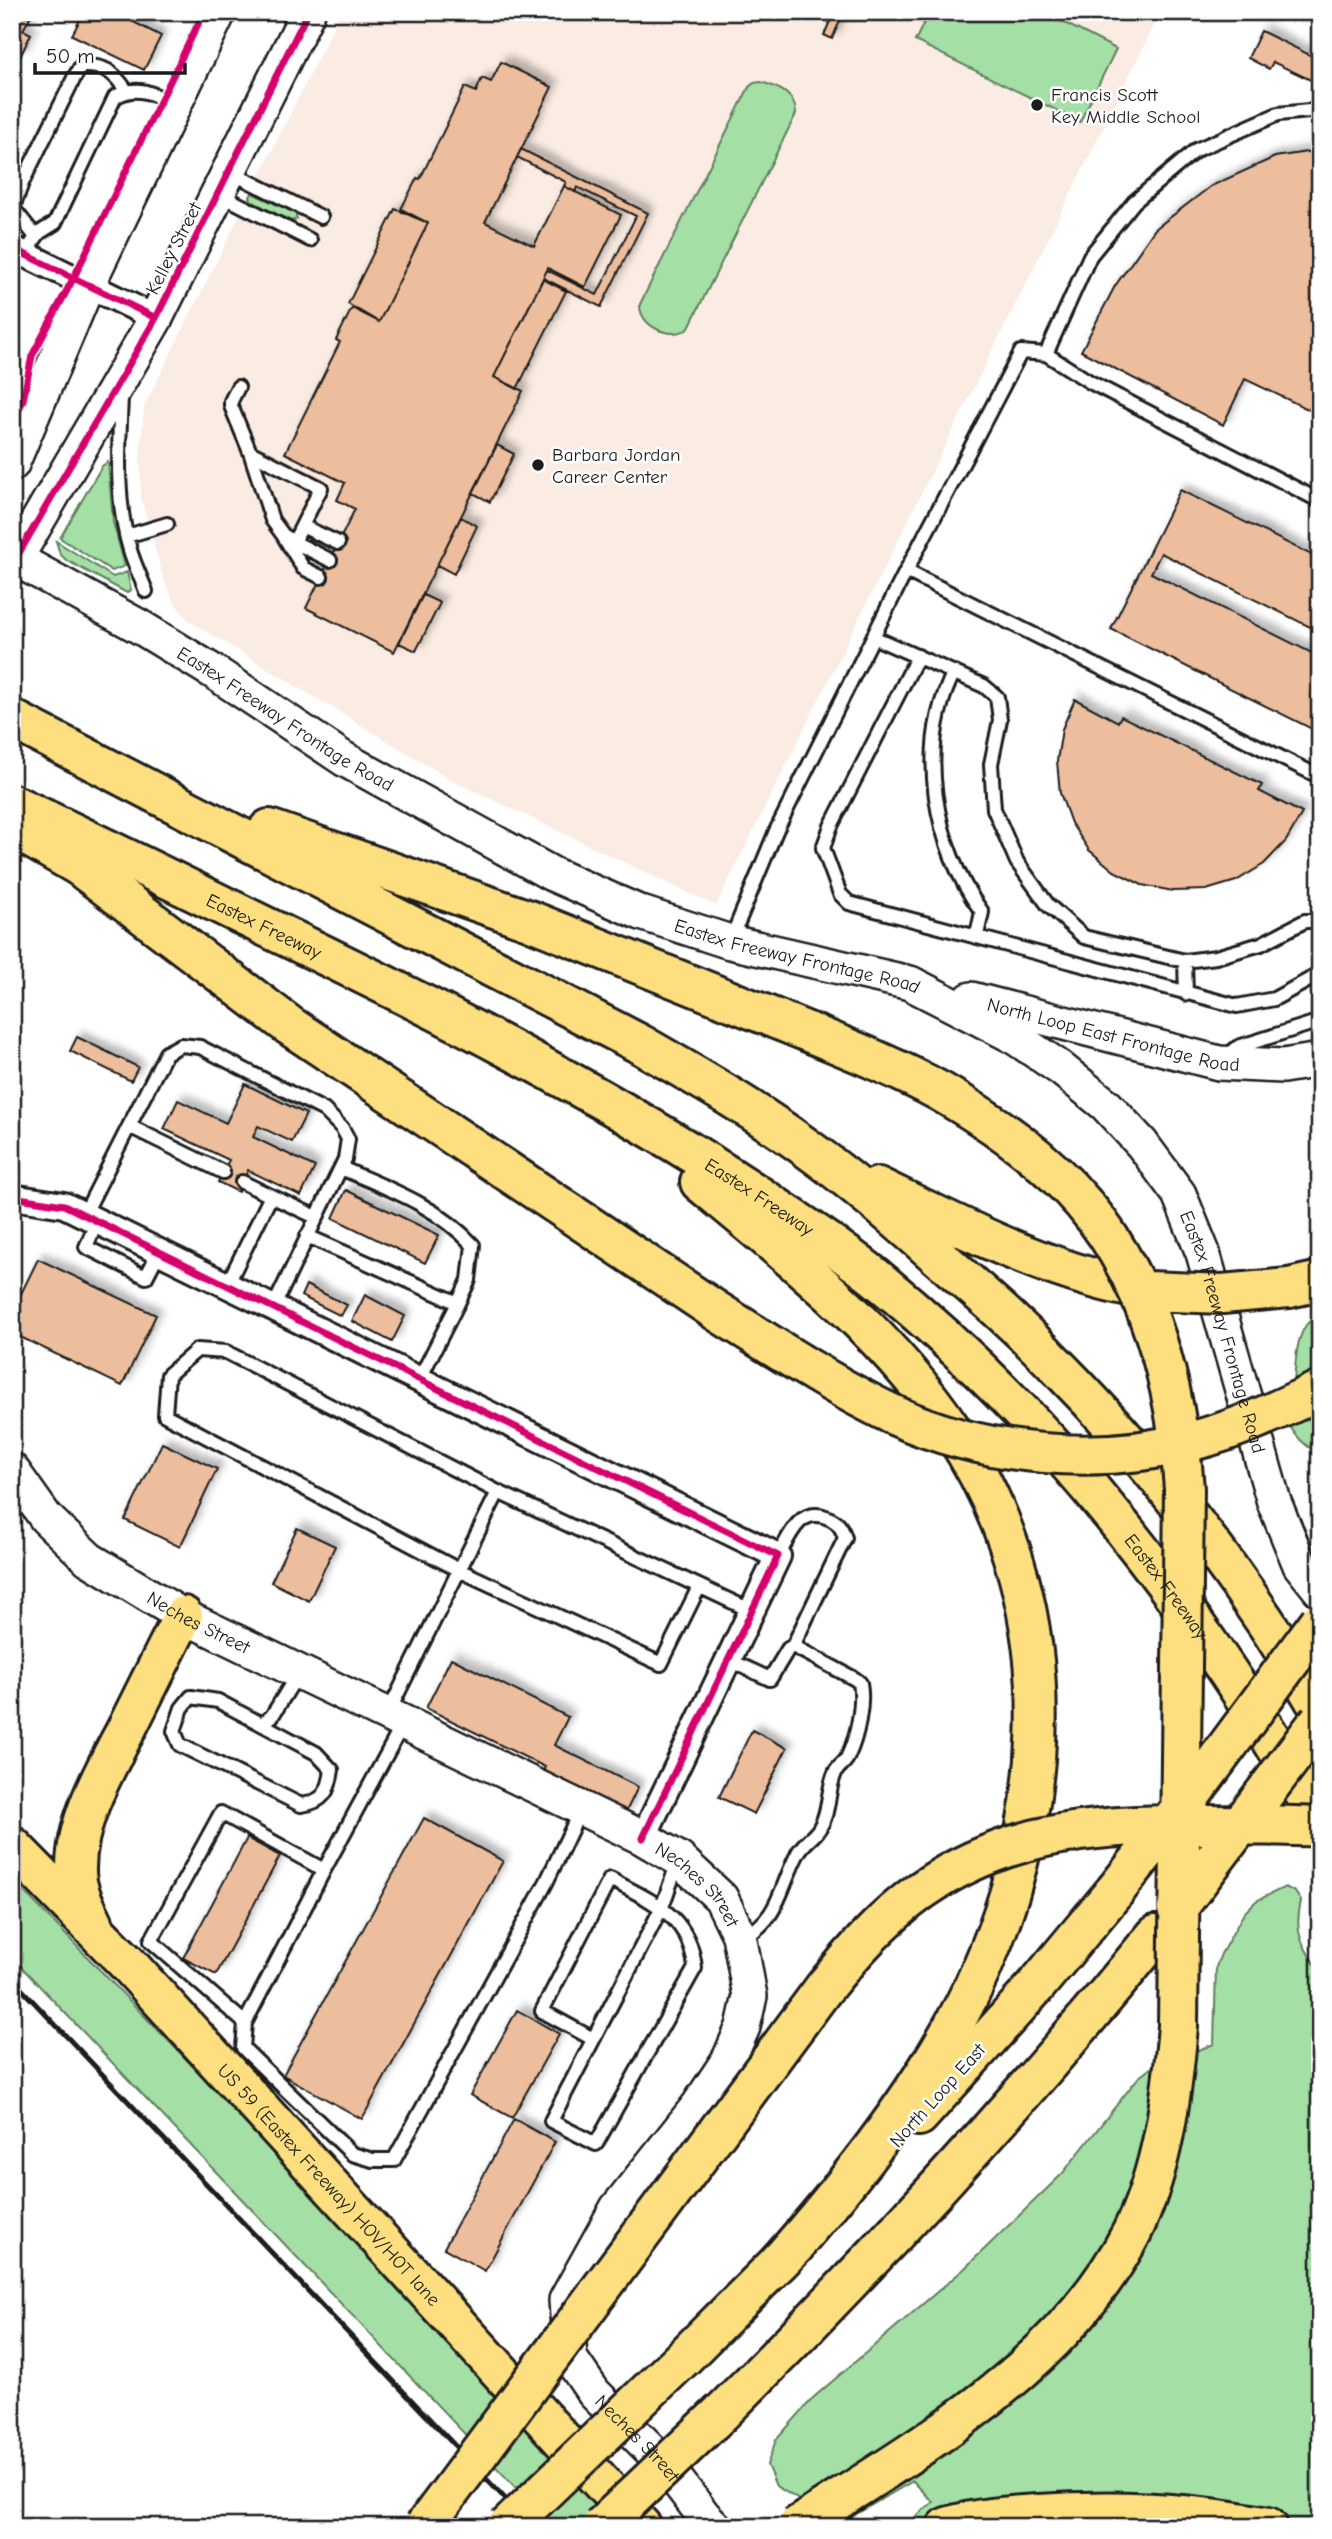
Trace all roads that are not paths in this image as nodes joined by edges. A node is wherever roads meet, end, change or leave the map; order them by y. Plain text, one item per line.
1 (219, 12) edge
2 (308, 12) edge
3 (125, 90) junction
4 (173, 105) junction
5 (1320, 110) edge
6 (224, 183) junction
7 (321, 217) dead end
8 (310, 240) dead end
9 (25, 247) edge
10 (88, 284) junction
11 (156, 318) junction
12 (1046, 354) junction
13 (121, 374) junction
14 (238, 387) dead end
15 (250, 452) junction
16 (12, 464) edge
17 (1320, 501) edge
18 (167, 524) dead end
19 (302, 526) junction
20 (127, 536) junction
21 (289, 538) junction
22 (338, 543) dead end
23 (13, 560) edge
24 (330, 560) dead end
25 (906, 571) junction
26 (321, 577) dead end
27 (146, 591) dead end
28 (873, 637) junction
29 (918, 656) junction
30 (954, 672) junction
31 (12, 719) edge
32 (1320, 777) edge
33 (131, 782) junction
34 (12, 804) edge
35 (12, 827) edge
36 (1320, 925) edge
37 (977, 936) junction
38 (1084, 937) junction
39 (730, 942) junction
40 (1185, 961) junction
41 (1078, 962) junction
42 (1320, 974) edge
43 (910, 983) junction
44 (1186, 993) junction
45 (1320, 1021) edge
46 (1320, 1060) edge
47 (1219, 1063) junction
48 (584, 1088) junction
49 (129, 1126) junction
50 (818, 1156) junction
51 (341, 1168) junction
52 (223, 1172) dead end
53 (242, 1182) dead end
54 (271, 1196) junction
55 (12, 1197) edge
56 (316, 1217) junction
57 (90, 1218) junction
58 (307, 1236) junction
59 (1304, 1284) edge
60 (227, 1285) junction
61 (458, 1303) junction
62 (273, 1308) junction
63 (419, 1380) junction
64 (1320, 1390) edge
65 (12, 1469) edge
66 (498, 1492) junction
67 (778, 1556) junction
68 (459, 1570) junction
69 (699, 1587) junction
70 (1320, 1590) edge
71 (752, 1611) junction
72 (183, 1616) junction
73 (1320, 1621) edge
74 (793, 1646) junction
75 (729, 1660) junction
76 (299, 1671) junction
77 (1320, 1709) edge
78 (395, 1718) junction
79 (1320, 1720) edge
80 (261, 1724) junction
81 (582, 1809) junction
82 (1320, 1820) edge
83 (1320, 1827) edge
84 (643, 1838) junction
85 (12, 1846) edge
86 (679, 1859) junction
87 (324, 1870) junction
88 (662, 1907) junction
89 (101, 1936) junction
90 (740, 1939) junction
91 (245, 2024) junction
92 (593, 2039) junction
93 (779, 2262) junction
94 (424, 2527) edge
95 (507, 2527) edge
96 (601, 2527) edge
97 (642, 2527) edge
98 (715, 2527) edge
99 (796, 2527) edge
100 (947, 2527) edge
101 (1268, 2527) edge

1 - 4 main road
2 - 6 main road, Kelley Street
3 - 4 lane
3 - 9 lane
3 - 9 lane
4 - 10 main road
5 - 12 lane
6 - 7 lane
6 - 8 lane
6 - 11 main road, Kelley Street
9 - 10 street
10 - 11 street
10 - 16 main road
11 - 13 main road, Kelley Street
12 - 17 lane
12 - 25 lane
13 - 20 lane
13 - 23 main road, Kelley Street
14 - 15 lane
15 - 19 lane
15 - 21 lane
18 - 20 lane
19 - 21 lane
19 - 22 lane
20 - 27 lane
21 - 24 lane
21 - 26 lane
23 - 39 main road, Eastex Freeway Frontage Road
25 - 28 lane
25 - 32 lane
28 - 29 lane
28 - 39 lane
29 - 30 lane
29 - 37 lane
30 - 37 lane
30 - 38 lane
31 - 33 highway
33 - 50 highway
33 - 99 highway, bridge
34 - 48 highway, Eastex Freeway
35 - 64 highway, bridge
36 - 40 lane
37 - 41 lane
38 - 40 lane
38 - 41 lane
39 - 43 main road, Eastex Freeway Frontage Road
40 - 44 lane
41 - 44 lane
42 - 44 lane
43 - 47 main road, North Loop East Frontage Road
43 - 70 main road, Eastex Freeway Frontage Road
45 - 47 lane
46 - 47 main road, North Loop East Frontage Road
48 - 82 highway, Eastex Freeway
48 - 93 highway
49 - 51 lane
49 - 52 lane
49 - 57 lane
50 - 59 highway, bridge
50 - 77 highway
51 - 56 lane
51 - 61 lane
53 - 54 lane
54 - 56 lane
54 - 60 lane
55 - 57 street
56 - 58 lane
57 - 60 street
58 - 61 lane
58 - 62 lane
60 - 62 street
61 - 63 lane
62 - 63 street
63 - 67 street
65 - 72 main road, Neches Street
66 - 68 lane
66 - 68 lane
66 - 69 lane
67 - 71 street
67 - 74 lane
68 - 69 lane
68 - 78 lane
69 - 71 lane
71 - 75 street
72 - 76 main road, Neches Street
72 - 89 highway
73 - 93 highway, North Loop East, bridge
74 - 75 lane
74 - 90 lane
75 - 84 street
76 - 78 main road, Neches Street
76 - 80 lane
78 - 81 main road, Neches Street
78 - 87 lane
79 - 96 highway, bridge
80 - 80 lane
81 - 84 main road, Neches Street
81 - 91 lane
83 - 94 highway, bridge
84 - 86 main road, Neches Street
85 - 89 highway, US 59 (Eastex Freeway) HOV/HOT lane
86 - 88 lane
86 - 90 main road, Neches Street
87 - 91 lane
87 - 91 lane
88 - 92 lane
88 - 92 lane
88 - 92 lane
89 - 97 highway, US 59 (Eastex Freeway) HOV/HOT lane
90 - 98 main road, Neches Street
93 - 95 highway, North Loop East, bridge
100 - 101 highway

